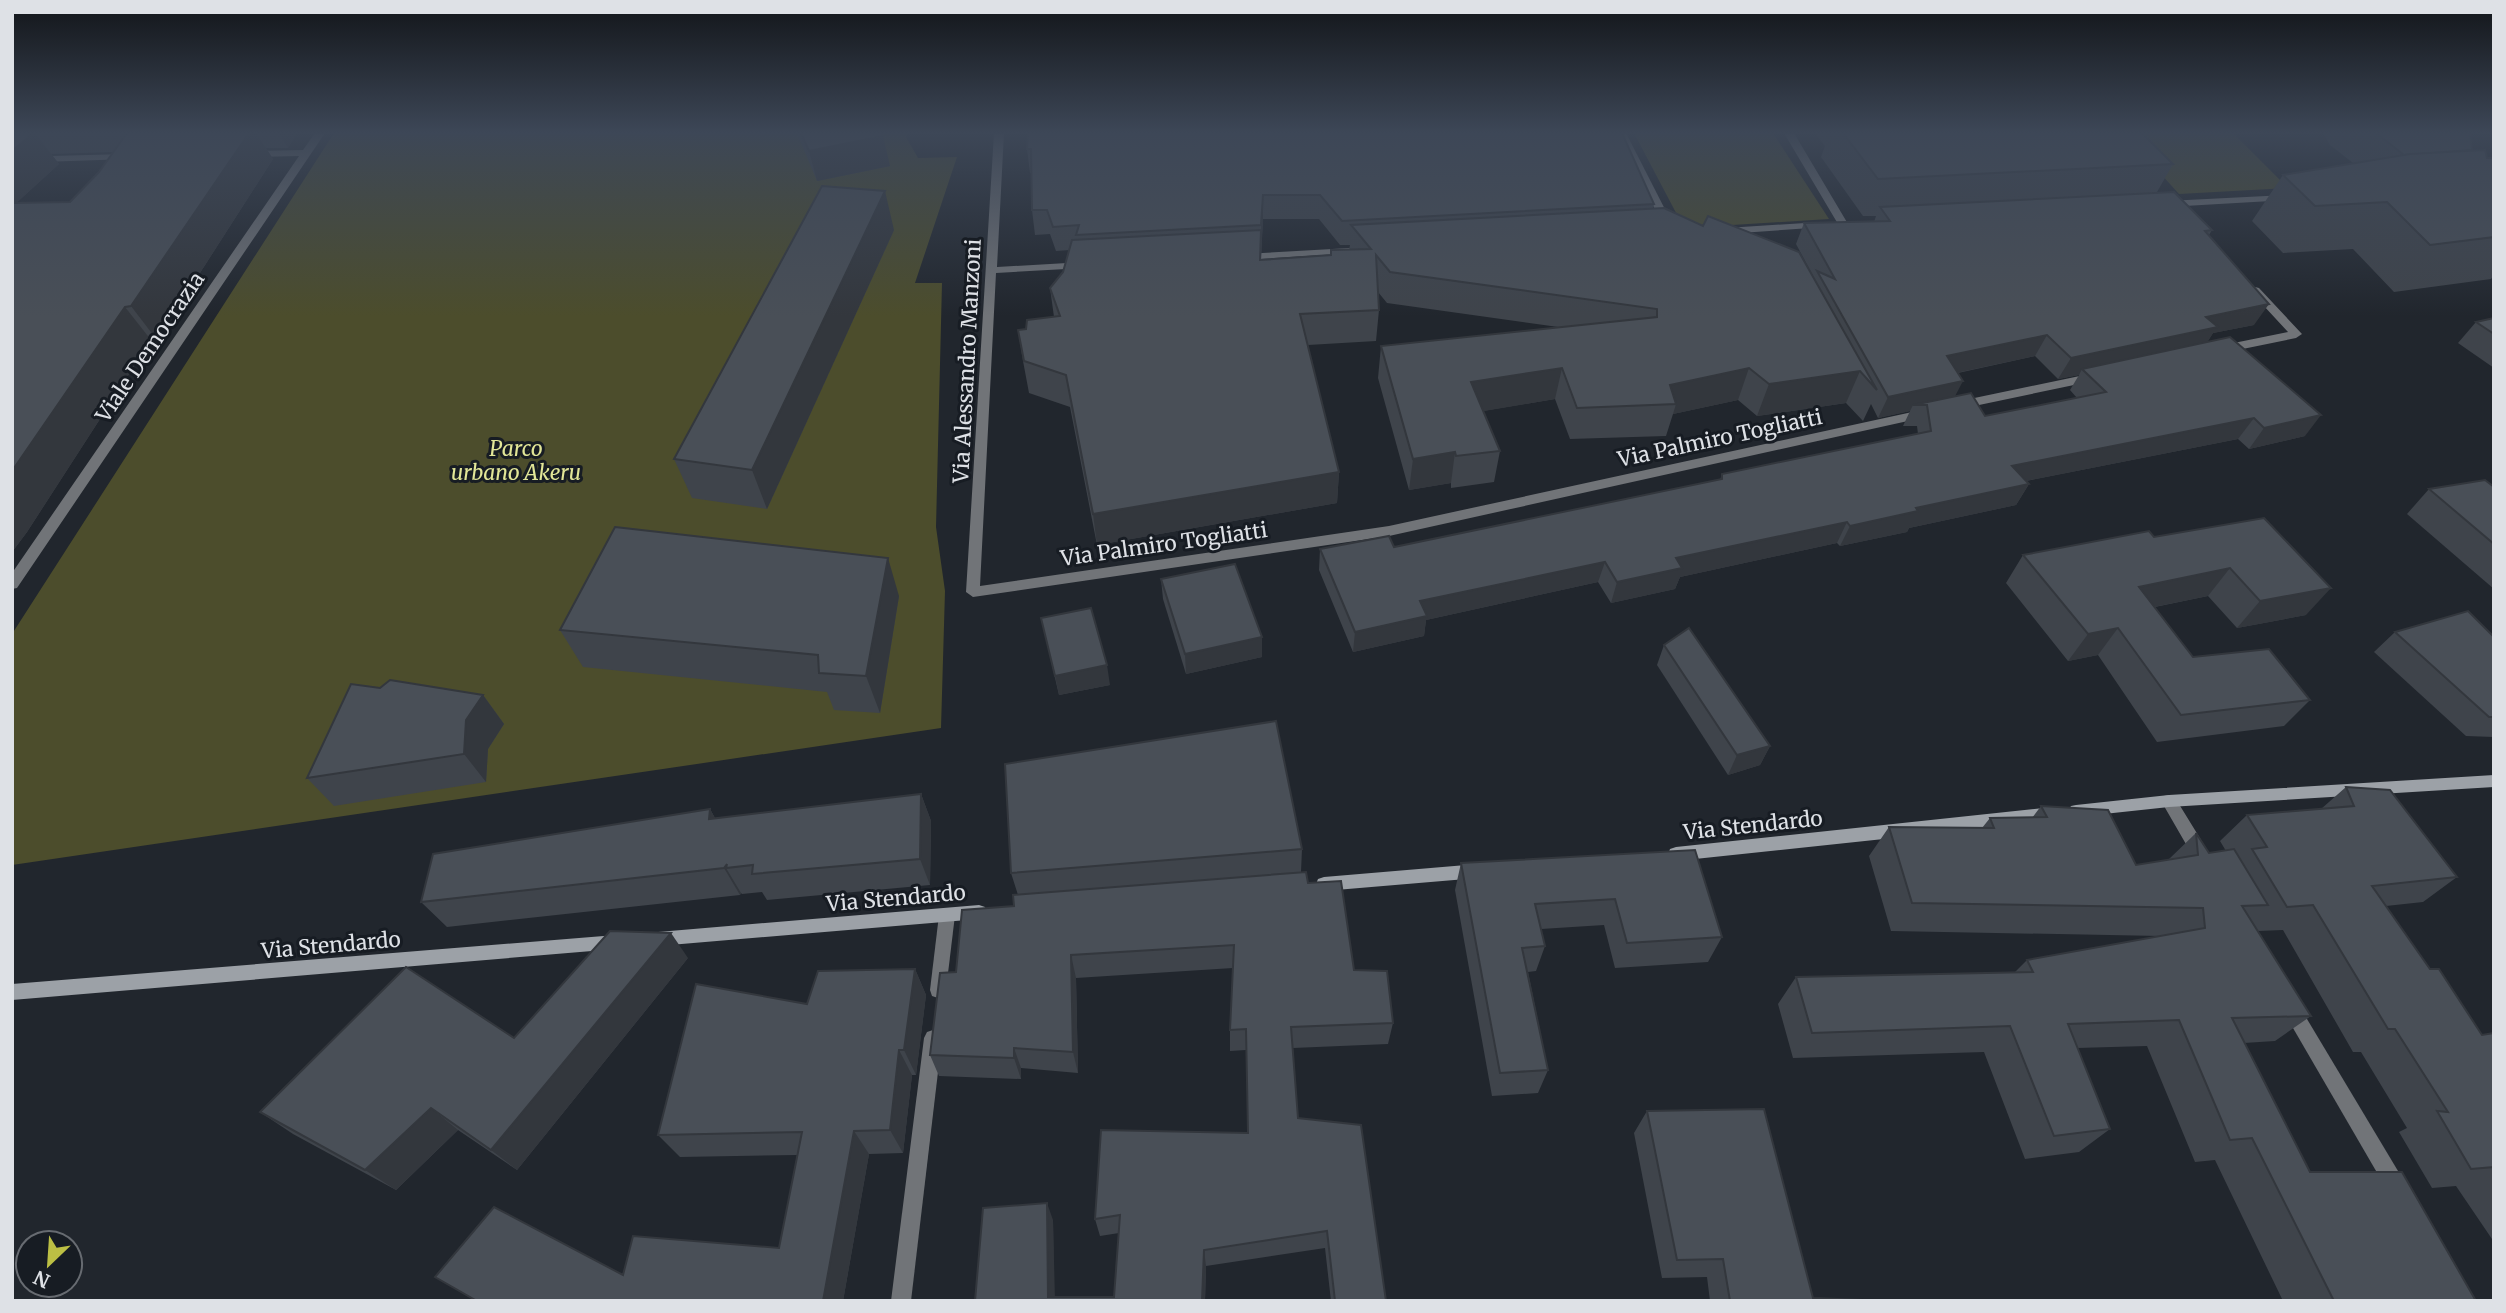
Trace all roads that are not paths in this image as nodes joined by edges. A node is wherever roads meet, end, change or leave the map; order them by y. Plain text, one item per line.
1 (278, 194) edge
2 (996, 194) edge
3 (1653, 194) edge
4 (1825, 194) edge
5 (2299, 198) edge
6 (2162, 199) edge
7 (2174, 204) junction
8 (2183, 214) edge
9 (1857, 223) edge
10 (1843, 224) junction
11 (1766, 229) junction
12 (1713, 232) edge
13 (1659, 235) edge
14 (1772, 241) edge
15 (1367, 250) edge
16 (1229, 257) edge
17 (1090, 265) edge
18 (992, 270) junction
19 (2249, 284) edge
20 (2214, 351) edge
21 (2105, 374) edge
22 (12, 584) edge
23 (973, 592) joint
24 (2494, 781) edge
25 (2169, 801) junction
26 (1659, 856) edge
27 (1495, 869) edge
28 (2211, 872) edge
29 (1303, 885) edge
30 (1002, 910) edge
31 (947, 915) junction
32 (2281, 991) edge
33 (12, 992) edge
34 (2408, 1206) edge
35 (901, 1301) edge

1 - 22 street, Viale Democrazia
2 - 18 street, Via Alessandro Manzoni
3 - 13 street
4 - 10 street
5 - 7 street
6 - 7 street
7 - 8 street
9 - 10 street
10 - 11 street
11 - 12 street
11 - 14 street
15 - 16 street
17 - 18 street
18 - 23 street, Via Alessandro Manzoni
19 - 20 street
21 - 23 street, Via Palmiro Togliatti
24 - 25 street, Via Stendardo
25 - 26 street, Via Stendardo
25 - 28 street
27 - 29 street
30 - 31 street, Via Stendardo
31 - 33 street, Via Stendardo
31 - 35 street
32 - 34 street

